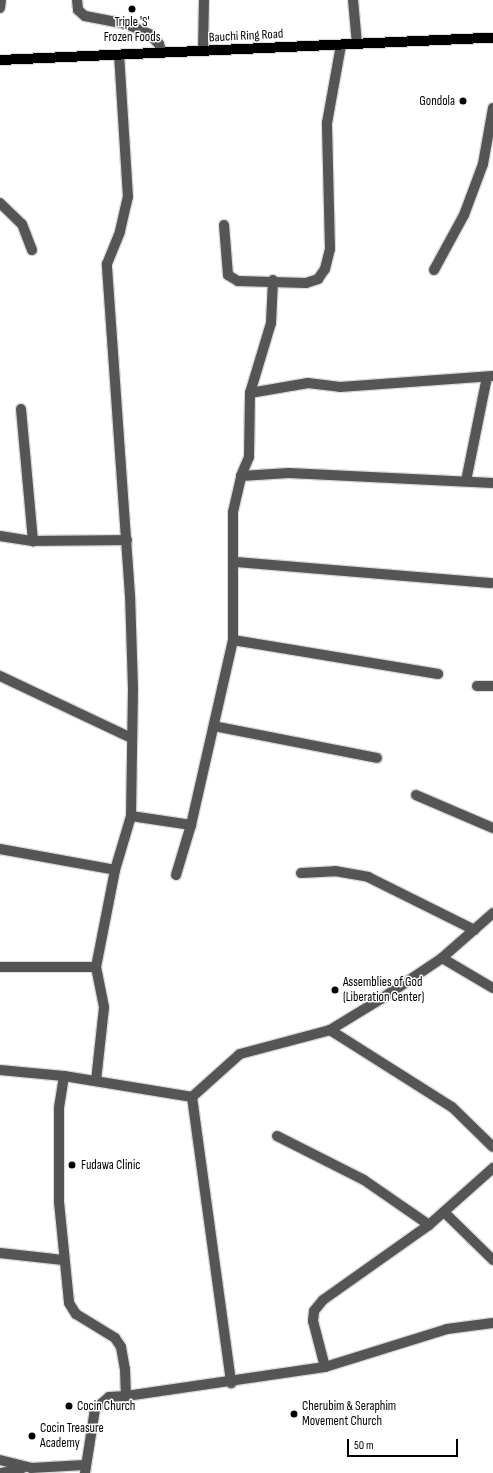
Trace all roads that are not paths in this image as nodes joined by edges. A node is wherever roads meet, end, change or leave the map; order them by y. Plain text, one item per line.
1 (1, 0) edge
2 (77, 0) edge
3 (204, 0) edge
4 (353, 0) edge
5 (0, 8) edge
6 (493, 38) edge
7 (357, 44) junction
8 (342, 45) junction
9 (203, 52) junction
10 (162, 53) junction
11 (119, 55) junction
12 (0, 60) edge
13 (493, 108) edge
14 (0, 203) edge
15 (224, 225) dead end
16 (32, 250) dead end
17 (434, 270) dead end
18 (273, 280) junction
19 (490, 377) edge
20 (250, 393) junction
21 (21, 409) dead end
22 (241, 476) junction
23 (466, 481) junction
24 (493, 483) edge
25 (0, 536) edge
26 (127, 540) junction
27 (33, 541) junction
28 (235, 562) junction
29 (491, 583) dead end
30 (233, 640) junction
31 (438, 674) dead end
32 (0, 676) edge
33 (477, 686) dead end
34 (493, 686) edge
35 (214, 726) junction
36 (131, 738) junction
37 (377, 758) dead end
38 (416, 795) dead end
39 (131, 816) junction
40 (192, 825) junction
41 (493, 828) edge
42 (0, 849) edge
43 (115, 870) junction
44 (301, 873) dead end
45 (176, 875) dead end
46 (493, 913) edge
47 (475, 930) junction
48 (442, 958) junction
49 (0, 967) edge
50 (96, 967) junction
51 (493, 988) edge
52 (330, 1030) junction
53 (0, 1070) edge
54 (64, 1076) junction
55 (96, 1081) junction
56 (192, 1097) junction
57 (277, 1136) dead end
58 (493, 1147) edge
59 (493, 1168) edge
60 (444, 1212) junction
61 (429, 1225) junction
62 (0, 1253) edge
63 (63, 1260) junction
64 (493, 1260) edge
65 (493, 1323) edge
66 (325, 1367) junction
67 (231, 1383) junction
68 (126, 1396) junction
69 (0, 1460) edge
70 (31, 1468) junction
71 (85, 1469) edge
72 (0, 1473) edge

1 - 5 street
2 - 10 street
3 - 9 street
4 - 7 street
6 - 7 main road, Bauchi Ring Road
7 - 8 main road, Bauchi Ring Road
8 - 9 main road, Bauchi Ring Road
8 - 18 street
9 - 10 main road, Bauchi Ring Road
10 - 11 main road, Bauchi Ring Road
11 - 12 main road, Bauchi Ring Road
11 - 26 street
13 - 17 street
14 - 16 street
15 - 18 street
18 - 20 street
19 - 20 street
19 - 23 street
20 - 22 street
21 - 27 street
22 - 23 street
22 - 28 street
23 - 24 street
25 - 27 street
26 - 27 street
26 - 36 street
28 - 29 street
28 - 30 street
30 - 31 street
30 - 35 street
32 - 36 street
33 - 34 street
35 - 37 street
35 - 40 street
36 - 39 street
38 - 41 street
39 - 40 street
39 - 43 street
40 - 45 street
42 - 43 street
43 - 50 street
44 - 47 street
46 - 47 street
47 - 48 street
48 - 51 street
48 - 52 street
49 - 50 street
50 - 55 street
52 - 56 street
52 - 58 street
53 - 54 street
54 - 55 street
54 - 63 street
55 - 56 street
56 - 67 street
57 - 61 street
59 - 60 street
60 - 61 street
60 - 64 street
61 - 66 street
62 - 63 street
63 - 68 street
65 - 66 street
66 - 67 street
67 - 68 street
68 - 71 street
69 - 70 street
70 - 71 street
70 - 72 street

